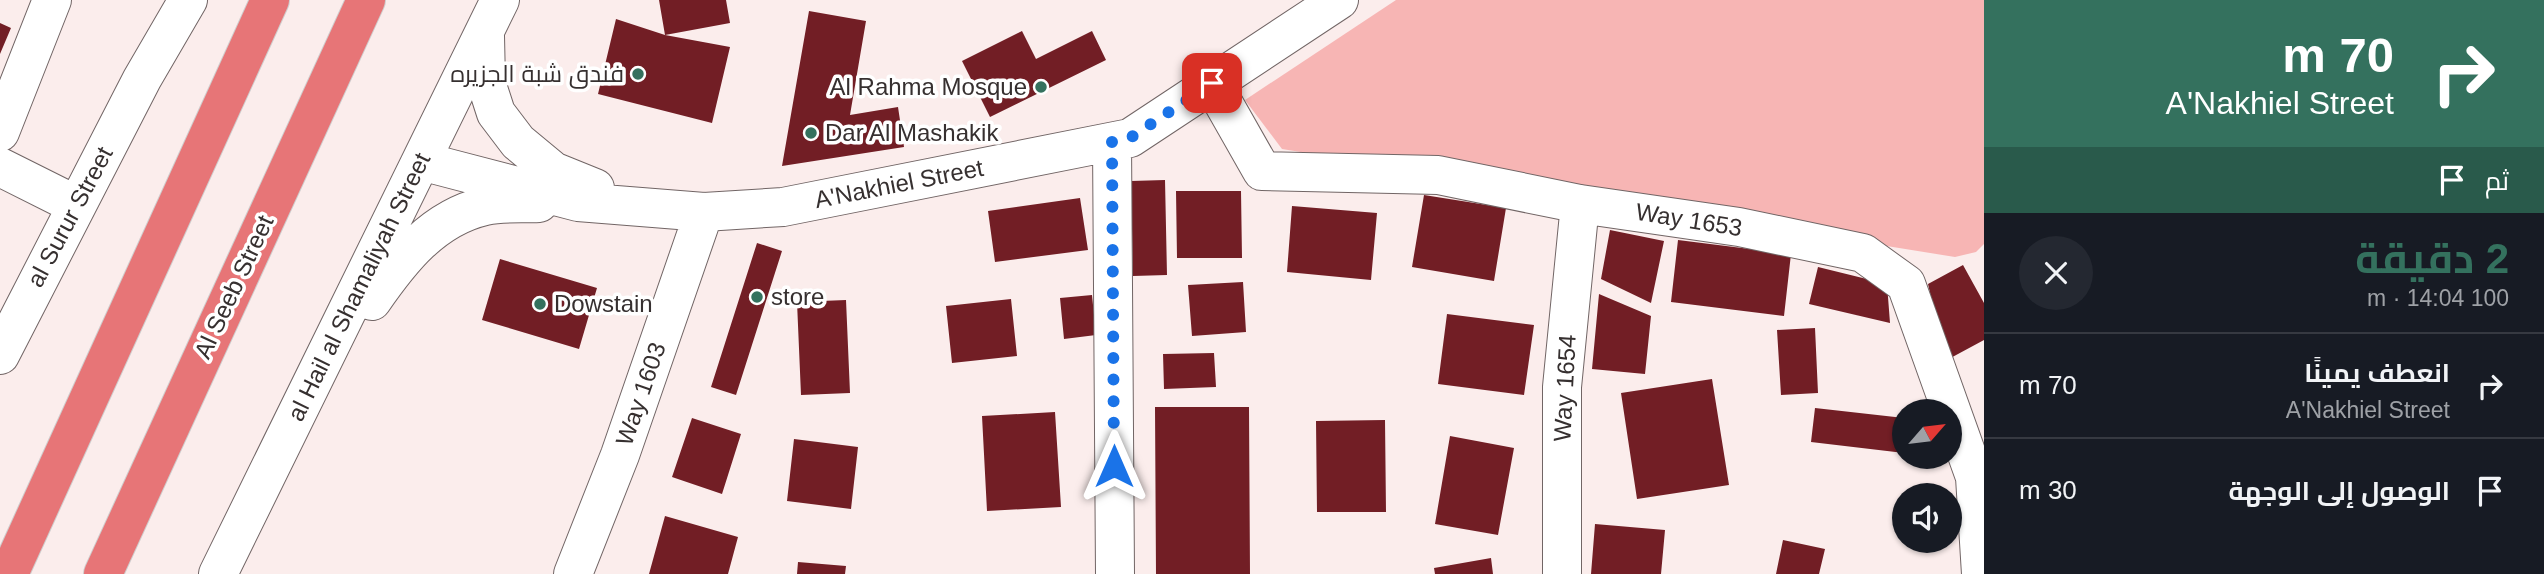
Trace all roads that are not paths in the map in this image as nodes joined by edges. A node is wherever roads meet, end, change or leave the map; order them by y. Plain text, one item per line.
1 (52, 0) edge
2 (163, 0) edge
3 (188, 0) edge
4 (270, 0) edge
5 (366, 0) edge
6 (1339, 0) edge
7 (492, 15) edge
8 (142, 79) junction
9 (1212, 83) junction
10 (0, 132) edge
11 (1112, 142) junction
12 (421, 161) junction
13 (0, 167) edge
14 (578, 202) junction
15 (1580, 204) junction
16 (76, 205) junction
17 (642, 208) junction
18 (704, 212) junction
19 (11, 305) edge
20 (0, 355) edge
21 (297, 413) junction
22 (9, 574) edge
23 (103, 574) edge
24 (218, 574) edge
25 (573, 574) edge
26 (1115, 574) edge
27 (1562, 574) edge
28 (1981, 574) edge

1 - 10 street
2 - 8 street, al Surur Street
3 - 8 street, al Surur Street
4 - 22 highway
5 - 23 highway, Al Seeb Street
6 - 9 street, A'Nakhiel Street
7 - 12 street, al Hail al Shamaliyah Street
7 - 17 street
8 - 16 street, al Surur Street
9 - 11 street, A'Nakhiel Street
9 - 15 street, Way 1653
11 - 18 street, A'Nakhiel Street
11 - 26 street
12 - 14 street, A'Nakhiel Street
12 - 21 street, al Hail al Shamaliyah Street
13 - 16 street
14 - 17 street, A'Nakhiel Street
14 - 21 street
15 - 27 street, Way 1654
15 - 28 street, Way 1653
16 - 19 street, al Surur Street
17 - 18 street, A'Nakhiel Street
18 - 25 street, Way 1603
19 - 20 street, al Surur Street
21 - 24 street, al Hail al Shamaliyah Street

